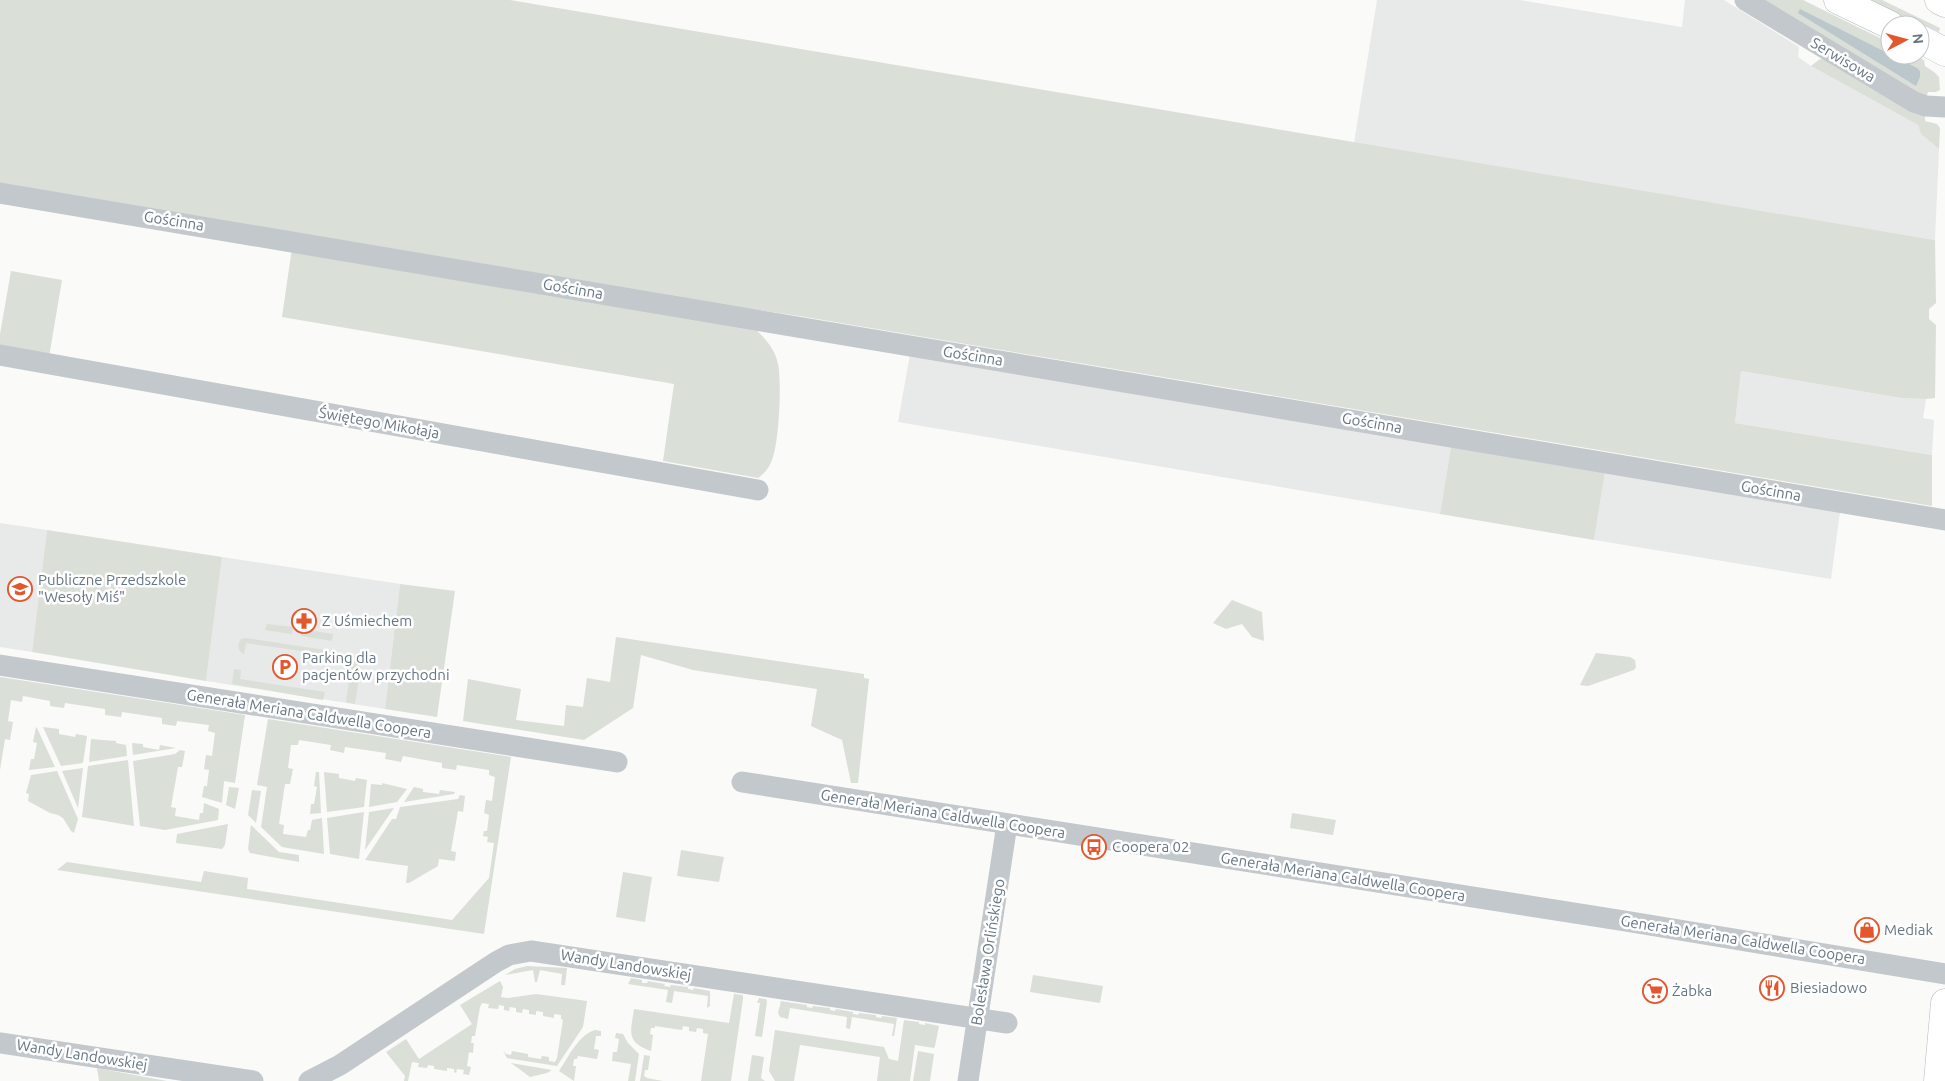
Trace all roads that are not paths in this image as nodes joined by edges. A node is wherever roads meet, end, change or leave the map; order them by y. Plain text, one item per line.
1 (1745, 0) edge
2 (1838, 0) edge
3 (1939, 0) edge
4 (1945, 3) edge
5 (1880, 20) edge
6 (1930, 44) edge
7 (1945, 52) edge
8 (1945, 107) edge
9 (0, 193) edge
10 (0, 355) edge
11 (758, 490) dead end
12 (1945, 520) edge
13 (0, 665) edge
14 (617, 762) dead end
15 (742, 782) dead end
16 (1007, 824) junction
17 (1945, 974) edge
18 (1945, 1002) edge
19 (978, 1019) junction
20 (1007, 1023) dead end
21 (0, 1043) edge
22 (253, 1081) edge
23 (309, 1081) edge
24 (968, 1081) edge
25 (1938, 1081) edge

1 - 8 street, Serwisowa
2 - 5 main road
3 - 4 main road
6 - 7 main road
9 - 12 street, Gościnna
10 - 11 street, Świętego Mikołaja
13 - 14 street, Generała Meriana Caldwella Coopera
15 - 16 street, Generała Meriana Caldwella Coopera
16 - 17 street, Generała Meriana Caldwella Coopera
16 - 19 street, Bolesława Orlińskiego
18 - 25 main road
19 - 20 street, Wandy Landowskiej
19 - 23 street, Wandy Landowskiej
19 - 24 street, Bolesława Orlińskiego
21 - 22 street, Wandy Landowskiej

